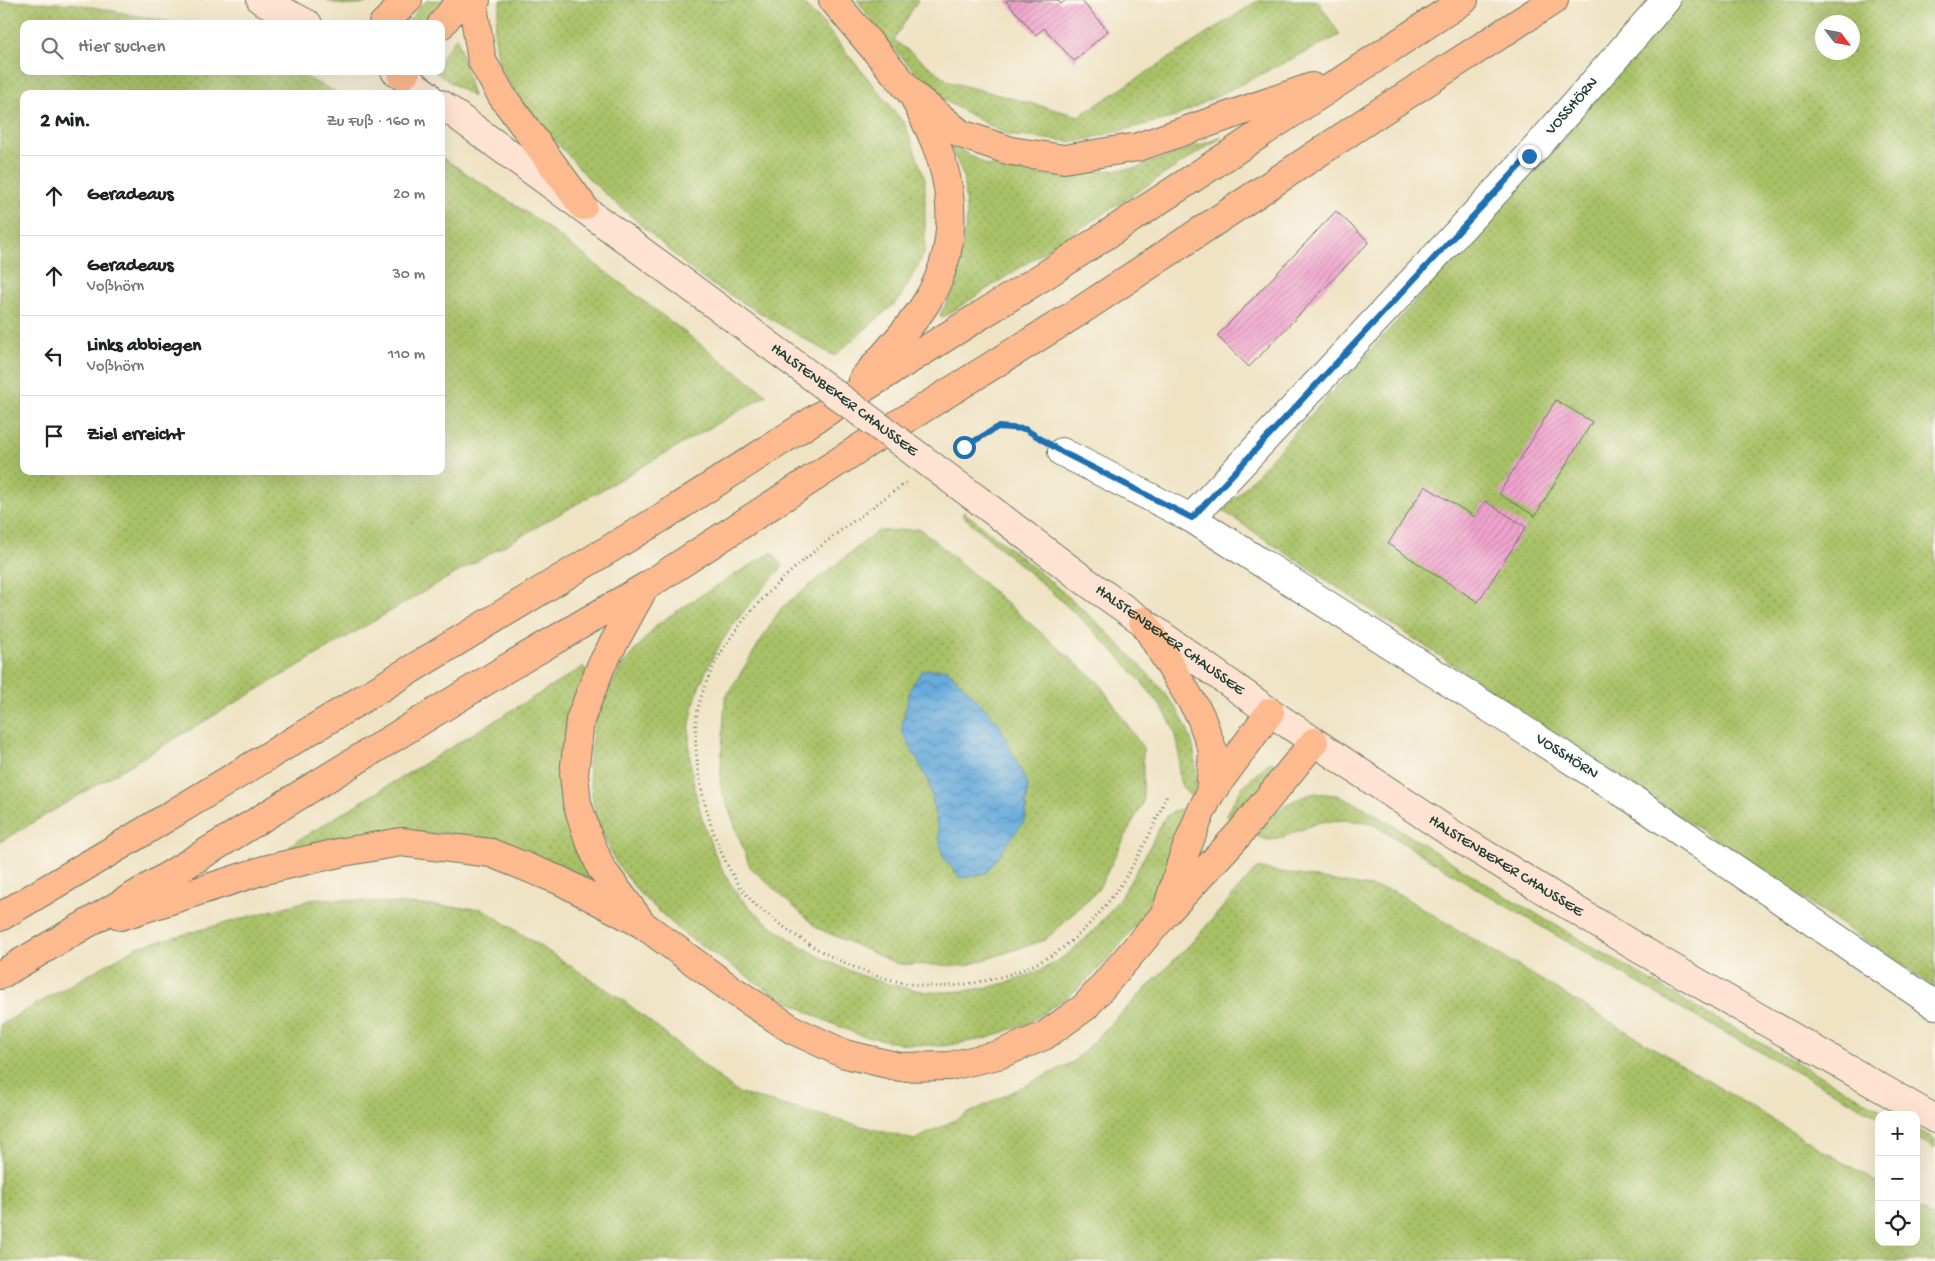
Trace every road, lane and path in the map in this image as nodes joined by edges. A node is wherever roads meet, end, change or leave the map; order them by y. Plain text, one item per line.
1 (261, 0) edge
2 (408, 0) edge
3 (461, 0) edge
4 (476, 0) edge
5 (833, 0) edge
6 (1464, 0) edge
7 (1554, 0) edge
8 (1666, 0) edge
9 (300, 20) edge
10 (387, 20) edge
11 (445, 20) edge
12 (403, 75) edge
13 (1349, 75) junction
14 (422, 90) edge
15 (913, 95) junction
16 (445, 107) edge
17 (583, 206) junction
18 (848, 398) junction
19 (956, 452) dead end
20 (1062, 452) joint
21 (909, 481) dead end
22 (1192, 518) junction
23 (645, 587) junction
24 (1143, 621) junction
25 (1270, 712) junction
26 (1314, 742) junction
27 (1210, 794) junction
28 (1167, 795) dead end
29 (1166, 913) junction
30 (0, 917) edge
31 (642, 924) junction
32 (72, 932) junction
33 (0, 975) edge
34 (1935, 1005) edge
35 (1935, 1119) edge

1 - 9 main road
2 - 10 highway
3 - 11 highway
4 - 17 highway
5 - 15 highway
6 - 13 highway
7 - 23 highway
8 - 22 street, VOSSHÖRN
12 - 14 main road
13 - 15 highway
13 - 18 highway
15 - 18 highway
16 - 17 main road, HALSTENBEKER CHAUSSEE
17 - 24 main road, HALSTENBEKER CHAUSSEE, bridge
18 - 30 highway
19 - 20 path
20 - 22 street, VOSSHÖRN
21 - 28 path
22 - 34 street, VOSSHÖRN
23 - 31 highway
23 - 32 highway
24 - 25 main road, HALSTENBEKER CHAUSSEE
24 - 27 highway
25 - 26 main road, HALSTENBEKER CHAUSSEE
25 - 27 highway
26 - 29 highway
26 - 35 main road, HALSTENBEKER CHAUSSEE
27 - 29 highway
29 - 31 highway
31 - 32 highway
32 - 33 highway

